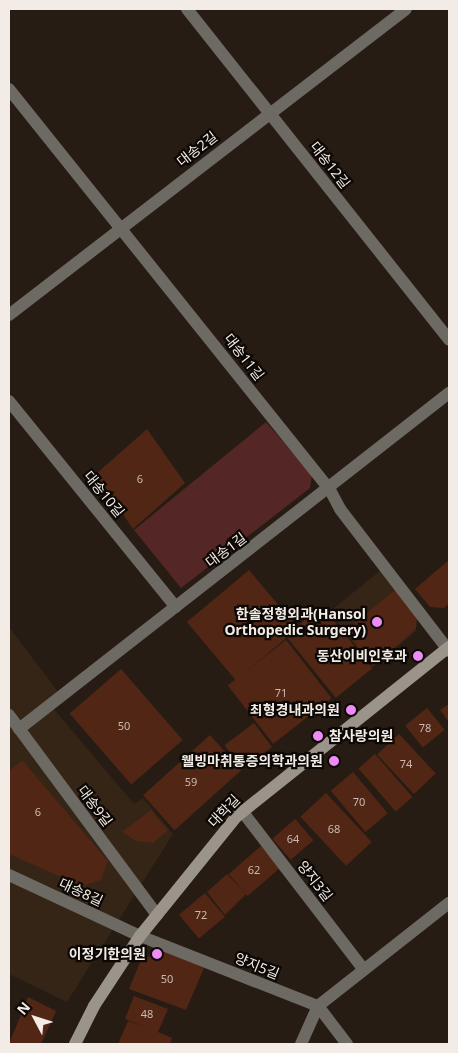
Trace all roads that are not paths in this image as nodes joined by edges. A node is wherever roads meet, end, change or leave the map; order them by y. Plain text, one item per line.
1 (187, 9) edge
2 (406, 9) edge
3 (9, 89) edge
4 (269, 111) junction
5 (118, 231) junction
6 (9, 315) edge
7 (449, 340) edge
8 (449, 393) edge
9 (9, 401) edge
10 (330, 490) junction
11 (176, 607) junction
12 (449, 649) edge
13 (9, 715) edge
14 (19, 729) junction
15 (242, 811) junction
16 (9, 875) edge
17 (449, 903) edge
18 (157, 915) junction
19 (140, 936) junction
20 (364, 970) junction
21 (318, 1006) junction
22 (75, 1044) edge
23 (301, 1044) edge
24 (347, 1044) edge

1 - 4 street, 대송12길
2 - 4 street, 대송2길
3 - 5 street, 대송11길
4 - 5 street, 대송2길
4 - 7 street, 대송12길
5 - 6 street, 대송2길
5 - 10 street, 대송11길
8 - 10 street, 대송1길
9 - 11 street, 대송10길
10 - 11 street, 대송1길
10 - 12 street, 대송11길
11 - 14 street, 대송1길
12 - 15 street, 대학길
13 - 14 street, 대송9길
14 - 18 street, 대송9길
15 - 18 street, 대학길
15 - 20 street, 양지3길
16 - 19 street, 대송8길
17 - 20 street
18 - 19 street, 대학길
19 - 21 street, 양지5길
19 - 22 street, 대학길
20 - 21 street
21 - 23 street
21 - 24 street

